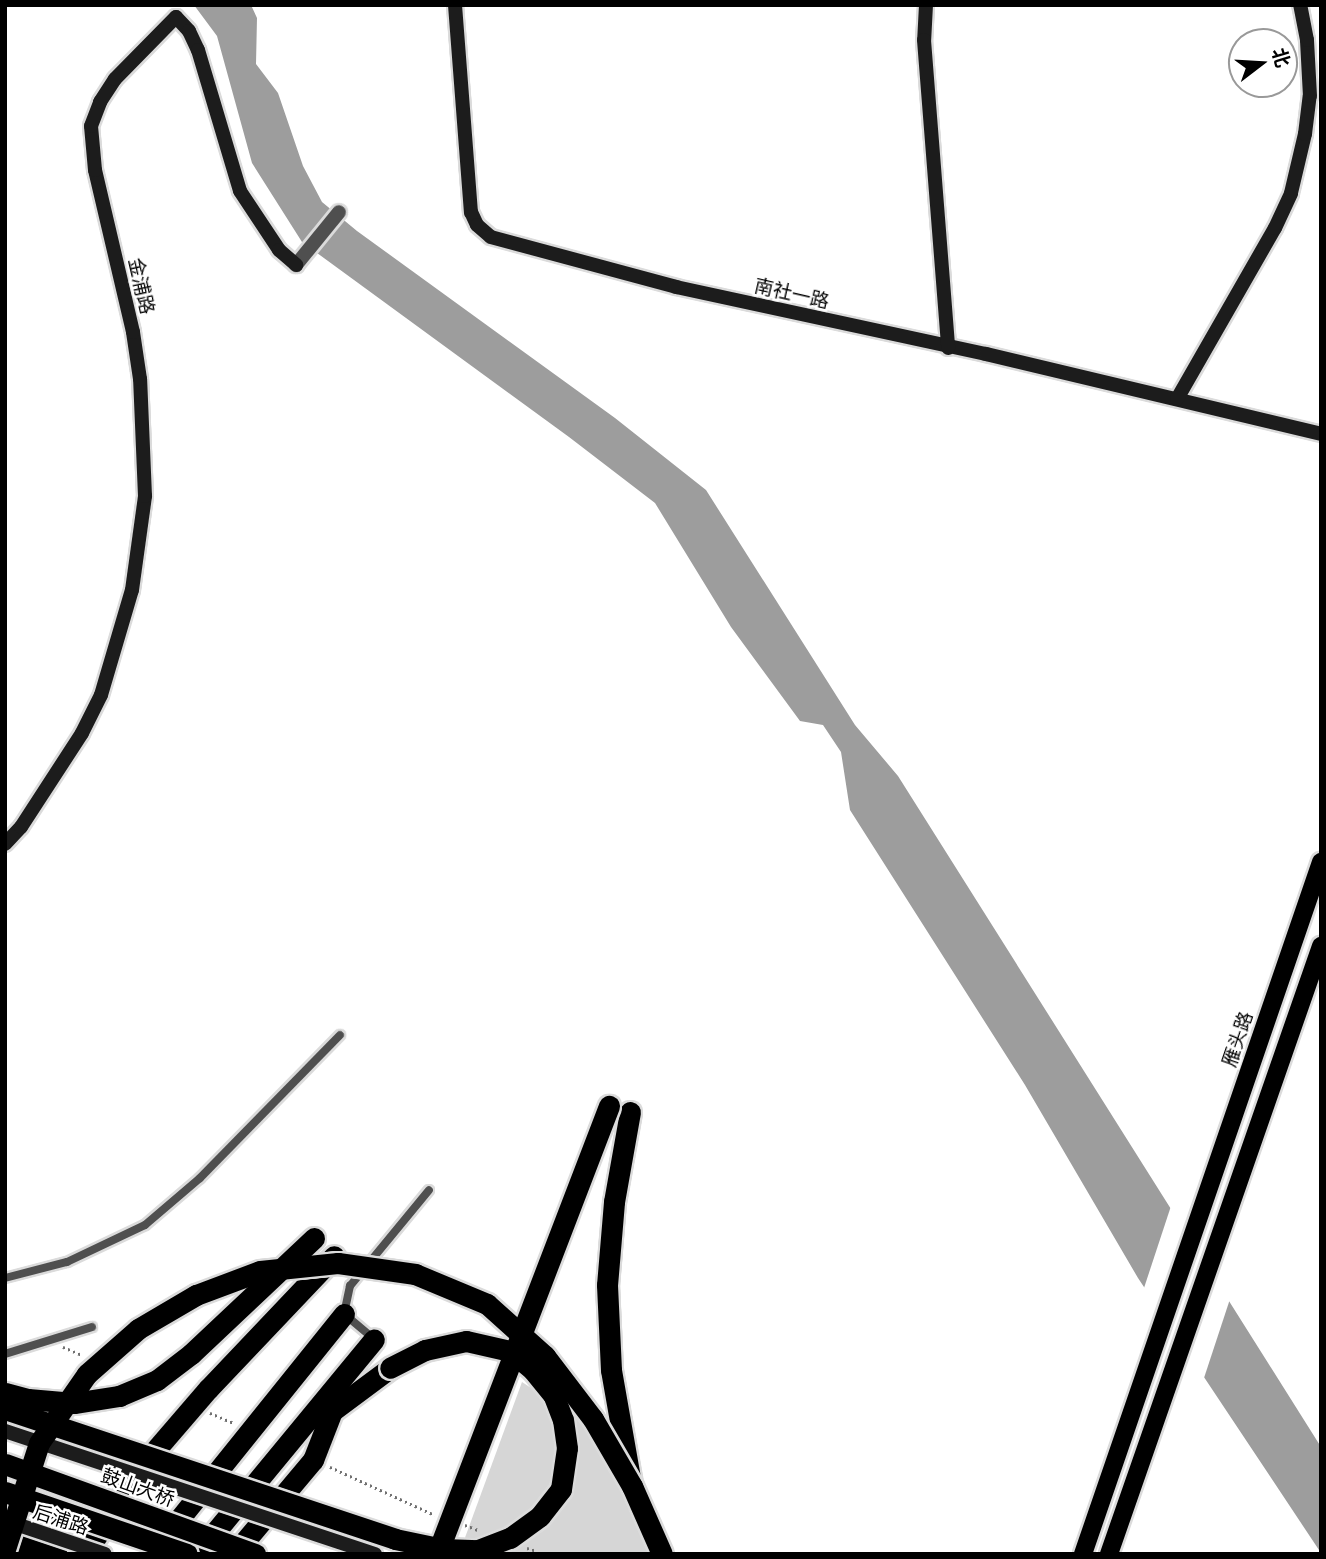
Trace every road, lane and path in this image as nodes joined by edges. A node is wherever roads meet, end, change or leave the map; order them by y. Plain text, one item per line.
1 (455, 5) edge
2 (926, 5) edge
3 (1300, 5) edge
4 (339, 212) dead end
5 (948, 348) junction
6 (1177, 399) junction
7 (1321, 434) edge
8 (5, 844) edge
9 (1321, 862) edge
10 (1321, 946) edge
11 (340, 1035) dead end
12 (609, 1106) dead end
13 (630, 1112) dead end
14 (429, 1189) dead end
15 (314, 1238) dead end
16 (335, 1255) dead end
17 (5, 1278) edge
18 (344, 1314) junction
19 (92, 1326) dead end
20 (374, 1339) joint
21 (5, 1353) edge
22 (5, 1393) edge
23 (5, 1409) edge
24 (332, 1411) junction
25 (207, 1412) dead end
26 (233, 1424) dead end
27 (5, 1431) edge
28 (280, 1451) junction
29 (5, 1464) edge
30 (327, 1466) dead end
31 (632, 1486) junction
32 (5, 1492) edge
33 (436, 1515) dead end
34 (5, 1520) edge
35 (5, 1538) edge
36 (5, 1549) edge
37 (57, 1554) edge
38 (85, 1554) edge
39 (105, 1554) edge
40 (151, 1554) edge
41 (187, 1554) edge
42 (197, 1554) edge
43 (234, 1554) edge
44 (255, 1554) edge
45 (375, 1554) edge
46 (437, 1554) edge
47 (662, 1554) edge
48 (1083, 1554) edge
49 (1109, 1554) edge

1 - 5 street, 南社一路
2 - 5 street
3 - 6 street
4 - 8 street, 金浦路
5 - 6 street, 南社一路
6 - 7 street, 南社一路
9 - 48 main road, 雁头路
10 - 49 main road
11 - 17 lane
12 - 46 highway, bridge
13 - 31 highway
14 - 18 lane
15 - 22 highway, bridge
16 - 38 highway
18 - 20 lane
18 - 40 highway
19 - 21 lane
20 - 28 highway
23 - 24 highway, bridge
24 - 28 highway
24 - 43 highway
25 - 26 path
27 - 45 street, bridge
28 - 42 highway
29 - 44 highway, 鼓山大桥, bridge
30 - 33 path
31 - 36 highway, bridge
31 - 47 highway, bridge
32 - 41 highway, bridge
34 - 39 street, 后浦路, bridge
35 - 37 highway

